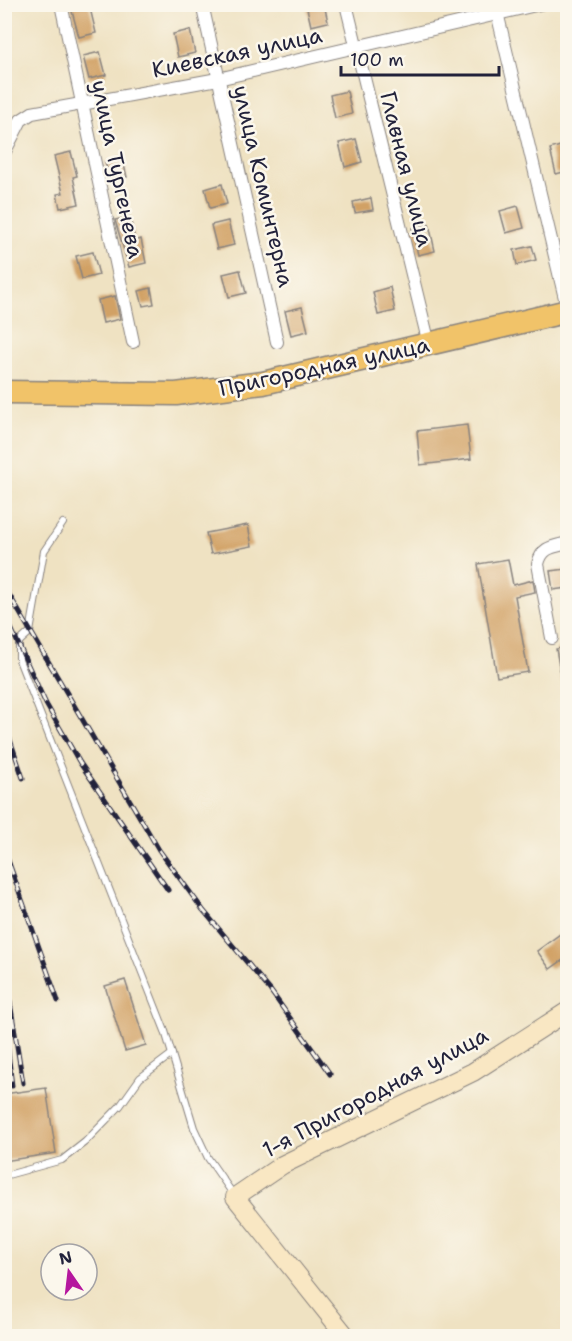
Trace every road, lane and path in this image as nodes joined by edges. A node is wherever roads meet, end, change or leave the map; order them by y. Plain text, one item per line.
1 (61, 4) edge
2 (202, 4) edge
3 (346, 4) edge
4 (540, 4) edge
5 (496, 10) edge
6 (355, 47) junction
7 (218, 79) junction
8 (83, 106) junction
9 (4, 153) edge
10 (567, 311) edge
11 (133, 342) dead end
12 (277, 342) dead end
13 (429, 344) junction
14 (4, 392) edge
15 (63, 523) dead end
16 (567, 543) edge
17 (552, 638) dead end
18 (567, 1011) edge
19 (172, 1054) junction
20 (4, 1176) edge
21 (235, 1197) junction
22 (345, 1336) edge

1 - 8 street, улица Тургенева
2 - 7 street, улица Коминтерна
3 - 6 street, Главная улица
4 - 5 street, Киевская улица
5 - 6 street, Киевская улица
5 - 10 street
6 - 7 street, Киевская улица
6 - 13 street, Главная улица
7 - 8 street, Киевская улица
7 - 12 street, улица Коминтерна
8 - 9 street, Киевская улица
8 - 11 street, улица Тургенева
10 - 13 highway, Пригородная улица
13 - 14 highway, Пригородная улица
15 - 19 lane
16 - 17 street
18 - 21 street, 1-я Пригородная улица
19 - 20 lane
19 - 21 lane
21 - 22 street

